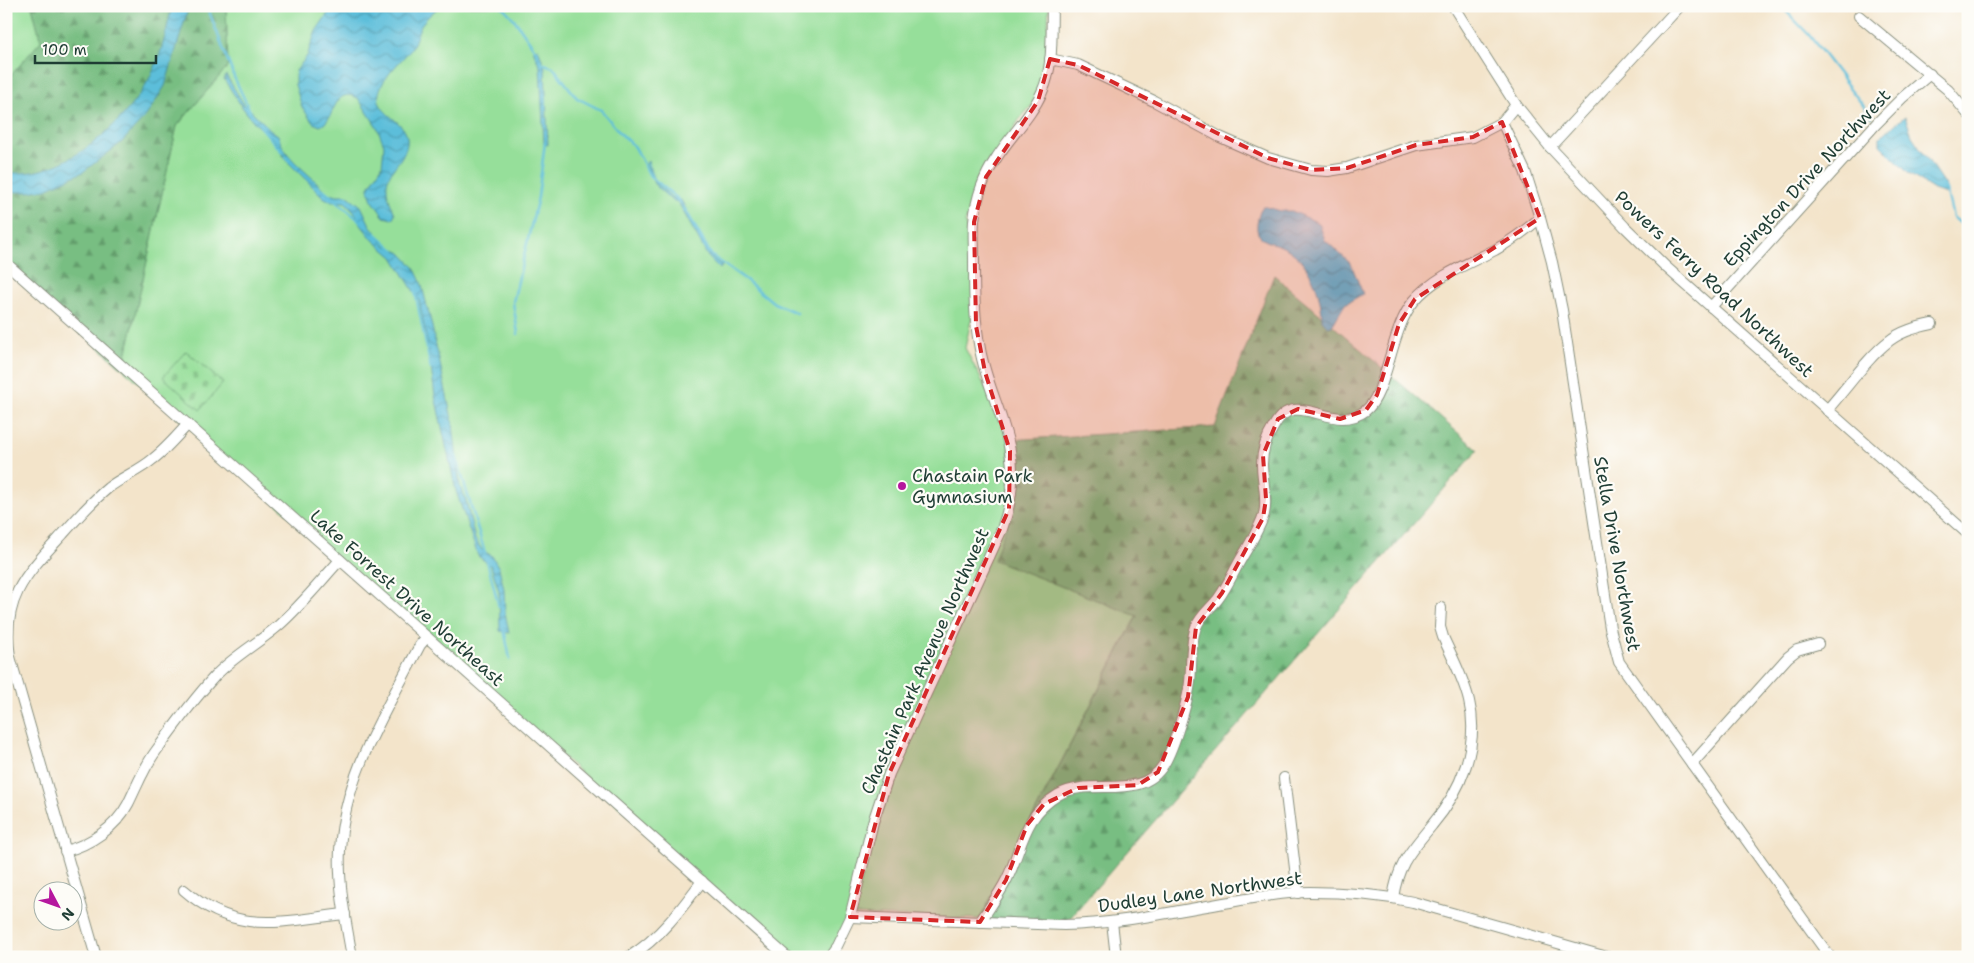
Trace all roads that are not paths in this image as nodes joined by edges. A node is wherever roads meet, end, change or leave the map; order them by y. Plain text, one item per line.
1 (1052, 6) edge
2 (1453, 6) edge
3 (1680, 6) edge
4 (1859, 16) dead end
5 (1050, 59) junction
6 (1930, 74) junction
7 (1516, 105) junction
8 (1968, 114) edge
9 (1502, 122) junction
10 (1550, 147) junction
11 (1540, 218) junction
12 (6, 262) edge
13 (1711, 307) junction
14 (1932, 324) dead end
15 (1827, 410) junction
16 (188, 424) junction
17 (1968, 534) edge
18 (340, 560) junction
19 (1441, 608) dead end
20 (427, 637) junction
21 (1818, 644) dead end
22 (1692, 764) junction
23 (1284, 778) dead end
24 (65, 850) junction
25 (702, 880) junction
26 (184, 890) dead end
27 (1298, 893) junction
28 (1393, 898) junction
29 (345, 914) junction
30 (850, 917) junction
31 (980, 922) junction
32 (1112, 922) junction
33 (96, 957) edge
34 (352, 957) edge
35 (629, 957) edge
36 (787, 957) edge
37 (828, 957) edge
38 (1116, 957) edge
39 (1607, 957) edge
40 (1830, 957) edge

1 - 5 street, Chastain Park Avenue Northwest
2 - 7 street, Powers Ferry Road Northwest
3 - 10 street
4 - 6 street
5 - 9 street
5 - 30 street, Chastain Park Avenue Northwest
6 - 8 street
6 - 13 street, Eppington Drive Northwest
7 - 9 street
7 - 10 street, Powers Ferry Road Northwest
9 - 11 street, Stella Drive Northwest
10 - 13 street, Powers Ferry Road Northwest
11 - 22 street, Stella Drive Northwest
11 - 31 street
12 - 16 street, Lake Forrest Drive Northeast
13 - 15 street, Powers Ferry Road Northwest
14 - 15 street
15 - 17 street, Powers Ferry Road Northwest
16 - 18 street, Lake Forrest Drive Northeast
16 - 24 street
18 - 20 street, Lake Forrest Drive Northeast
18 - 24 street
19 - 28 street
20 - 25 street, Lake Forrest Drive Northeast
20 - 29 street
21 - 22 street
22 - 40 street, Stella Drive Northwest
23 - 27 street
24 - 33 street
25 - 35 street
25 - 36 street, Lake Forrest Drive Northeast
26 - 29 street
27 - 28 street, Dudley Lane Northwest
27 - 32 street, Dudley Lane Northwest
28 - 39 street, Dudley Lane Northwest
29 - 34 street
30 - 31 street, Dudley Lane Northwest
30 - 37 street, Chastain Park Avenue Northwest
31 - 32 street, Dudley Lane Northwest
32 - 38 street

